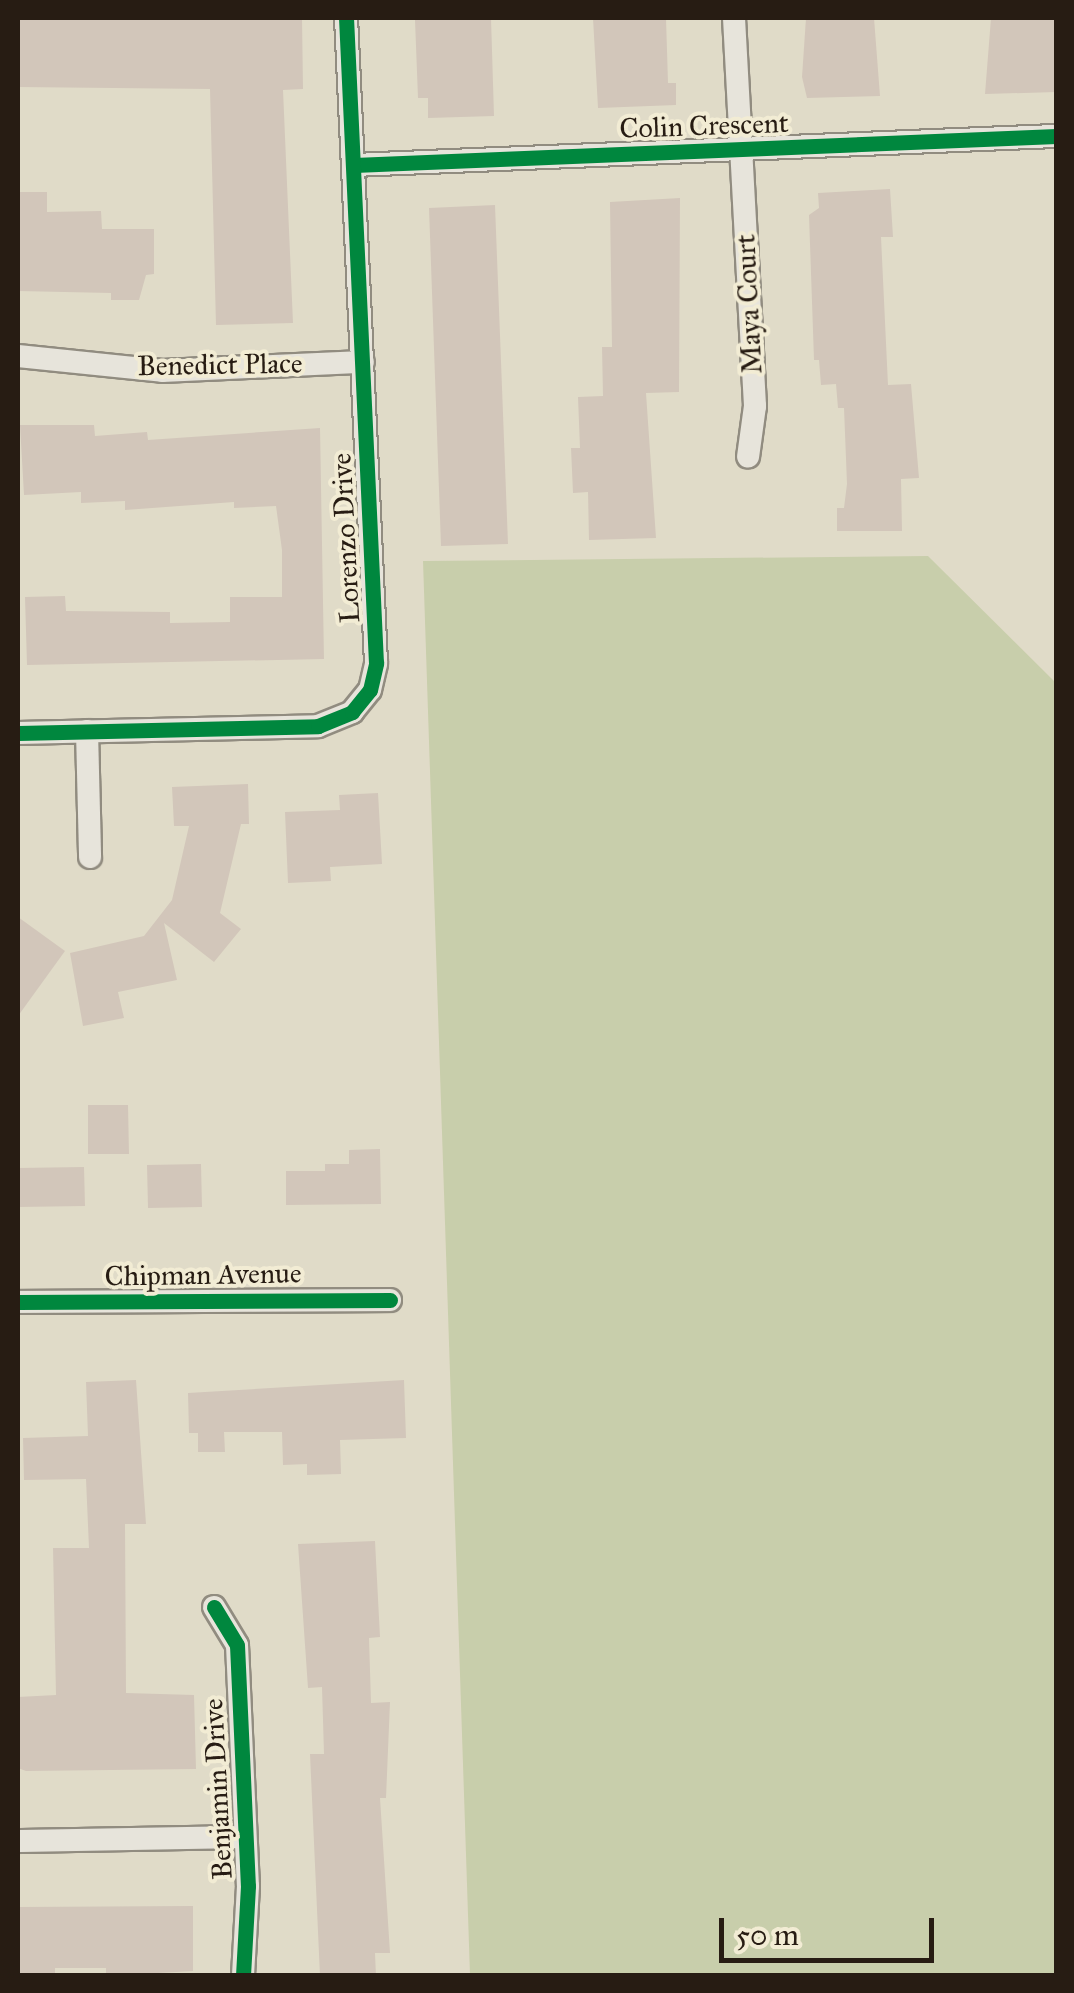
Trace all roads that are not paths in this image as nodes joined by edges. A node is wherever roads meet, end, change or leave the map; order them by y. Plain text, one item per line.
1 (346, 18) edge
2 (734, 18) edge
3 (1056, 136) edge
4 (741, 150) junction
5 (354, 165) junction
6 (18, 356) edge
7 (362, 362) junction
8 (748, 457) dead end
9 (86, 731) junction
10 (18, 733) edge
11 (90, 857) dead end
12 (390, 1300) dead end
13 (18, 1302) edge
14 (214, 1606) dead end
15 (245, 1838) junction
16 (18, 1840) edge
17 (244, 1976) edge

1 - 5 street, Lorenzo Drive
2 - 4 street, Maya Court
3 - 4 street, Colin Crescent
4 - 5 street, Colin Crescent
4 - 8 street, Maya Court
5 - 7 street, Lorenzo Drive
6 - 7 street, Benedict Place
7 - 9 street, Lorenzo Drive
9 - 10 street, Lorenzo Drive
9 - 11 street
12 - 13 street, Chipman Avenue
14 - 15 street, Benjamin Drive
15 - 16 street
15 - 17 street, Benjamin Drive

